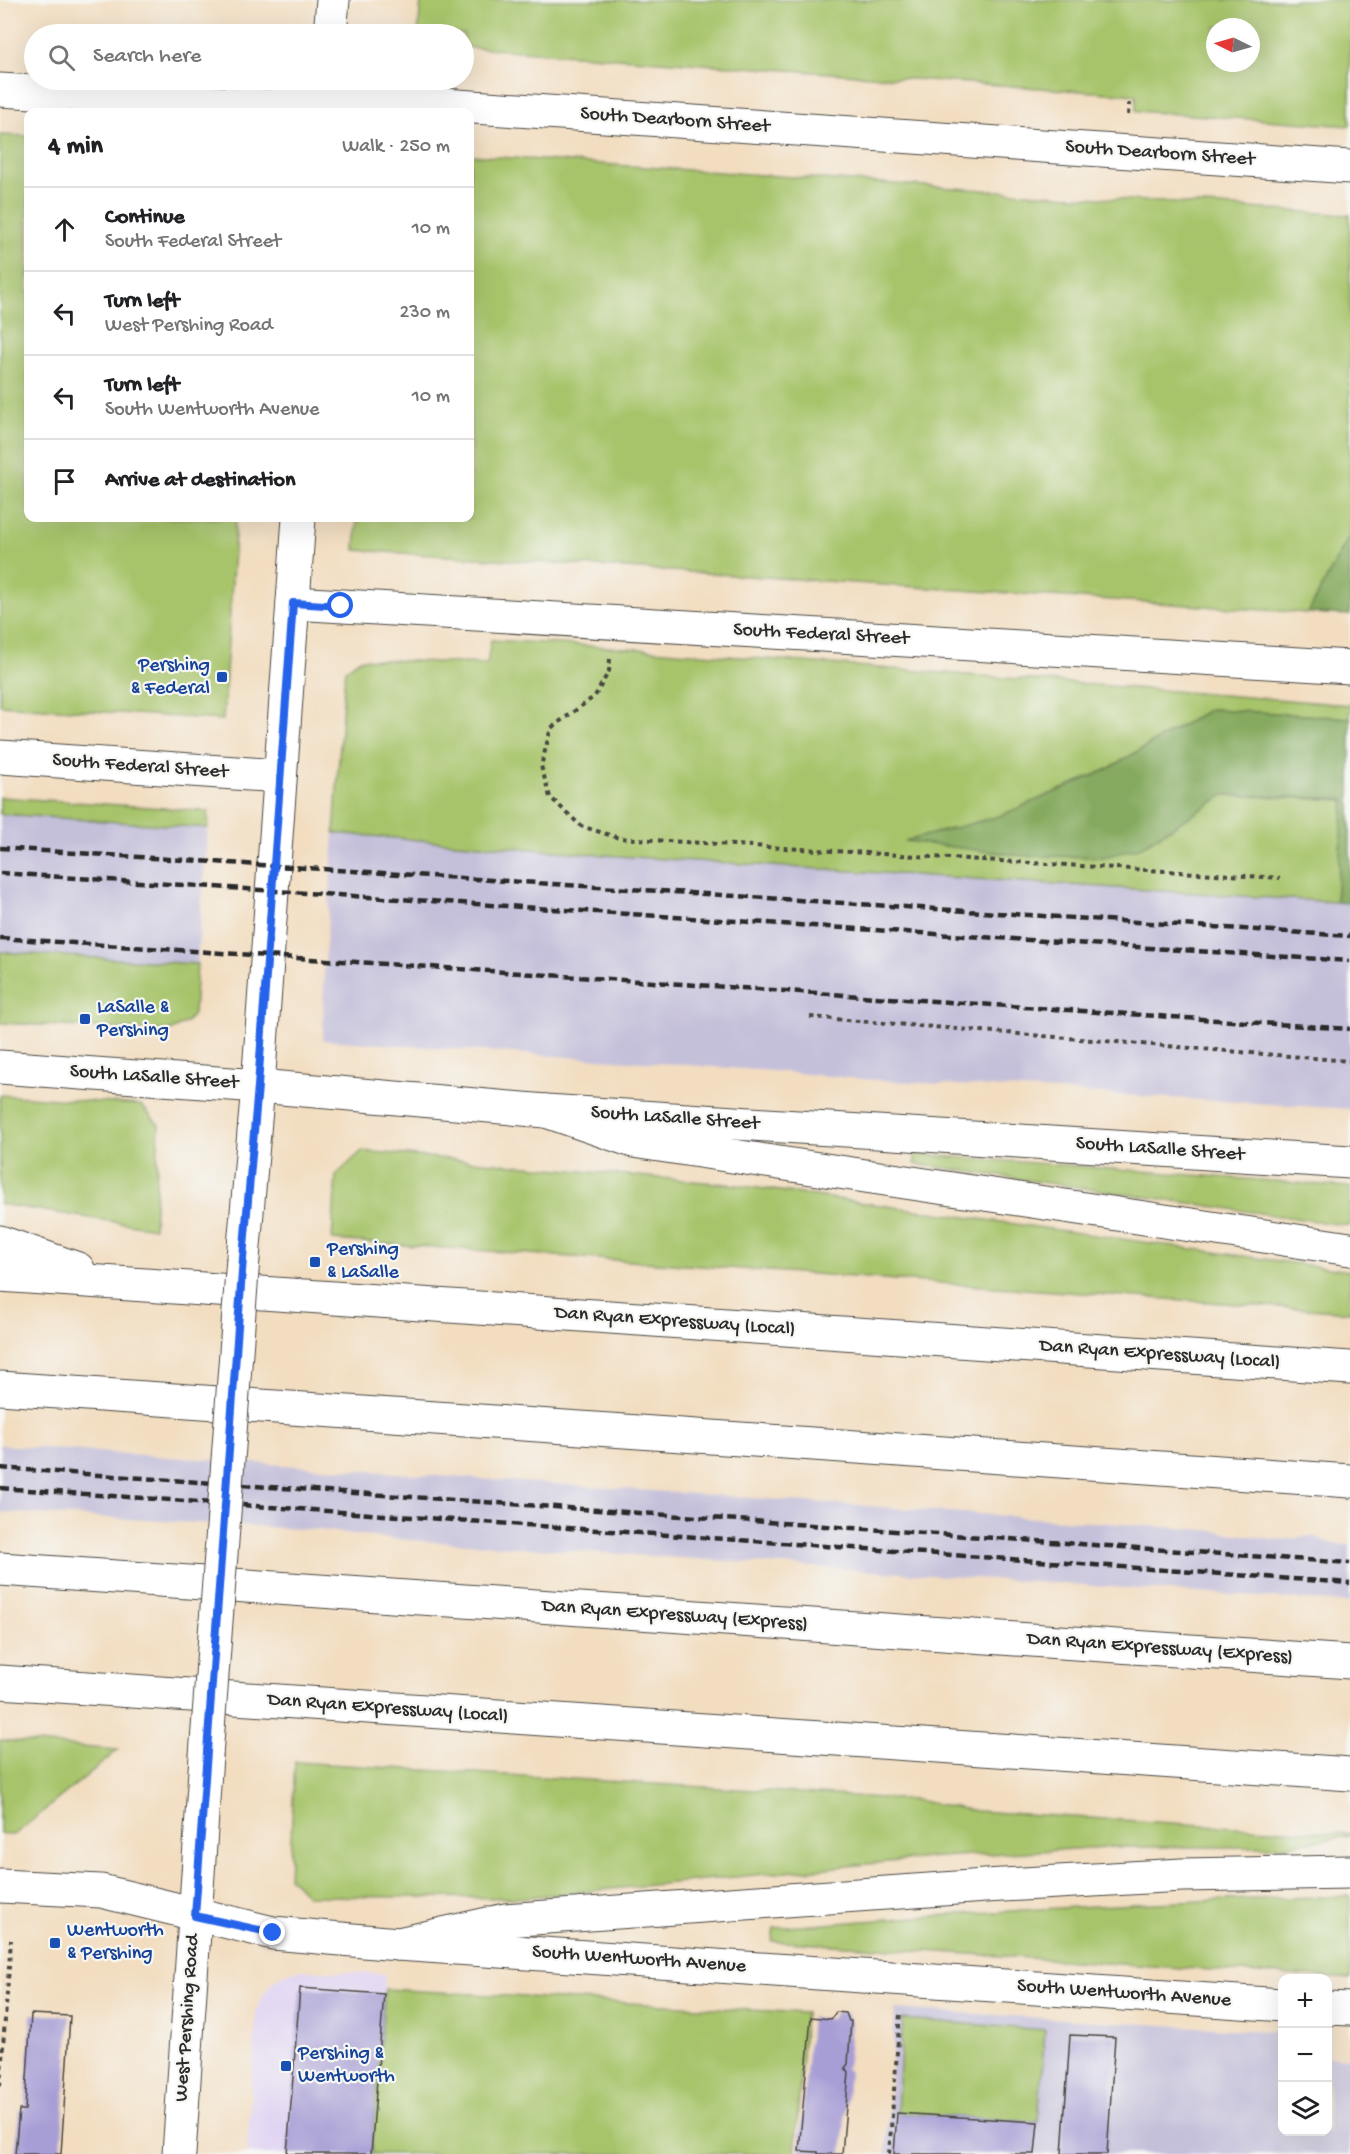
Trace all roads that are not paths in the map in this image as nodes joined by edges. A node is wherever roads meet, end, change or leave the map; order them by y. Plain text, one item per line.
1 (333, 0) edge
2 (331, 24) edge
3 (0, 90) edge
4 (327, 96) edge
5 (1350, 167) edge
6 (299, 522) edge
7 (293, 603) junction
8 (1350, 667) edge
9 (0, 757) edge
10 (280, 776) junction
11 (0, 1067) edge
12 (258, 1086) junction
13 (546, 1111) junction
14 (1350, 1162) edge
15 (0, 1242) edge
16 (1350, 1249) edge
17 (0, 1275) edge
18 (123, 1283) junction
19 (1350, 1368) edge
20 (0, 1388) edge
21 (1350, 1480) edge
22 (0, 1569) edge
23 (1350, 1662) edge
24 (0, 1682) edge
25 (1350, 1774) edge
26 (1350, 1872) edge
27 (0, 1886) edge
28 (195, 1916) junction
29 (398, 1944) junction
30 (1278, 2005) edge
31 (1332, 2008) edge
32 (1350, 2009) edge
33 (178, 2154) edge

1 - 2 main road
3 - 4 main road, South Dearborn Street
4 - 5 main road, South Dearborn Street
6 - 7 main road, West Pershing Road
7 - 8 main road, South Federal Street
7 - 10 main road, West Pershing Road
9 - 10 main road, South Federal Street
10 - 12 main road, West Pershing Road
11 - 12 main road, South LaSalle Street
12 - 13 main road, South LaSalle Street
12 - 28 main road, West Pershing Road, bridge
13 - 14 main road, South LaSalle Street
13 - 16 main road
15 - 18 main road
17 - 18 main road, Dan Ryan Expressway (Local)
18 - 19 main road, Dan Ryan Expressway (Local)
20 - 21 main road
22 - 23 main road, Dan Ryan Expressway (Express)
24 - 25 main road, Dan Ryan Expressway (Local)
26 - 29 main road
27 - 28 main road, South Wentworth Avenue
28 - 29 main road, South Wentworth Avenue
28 - 33 main road, West Pershing Road
29 - 30 main road, South Wentworth Avenue
31 - 32 main road

